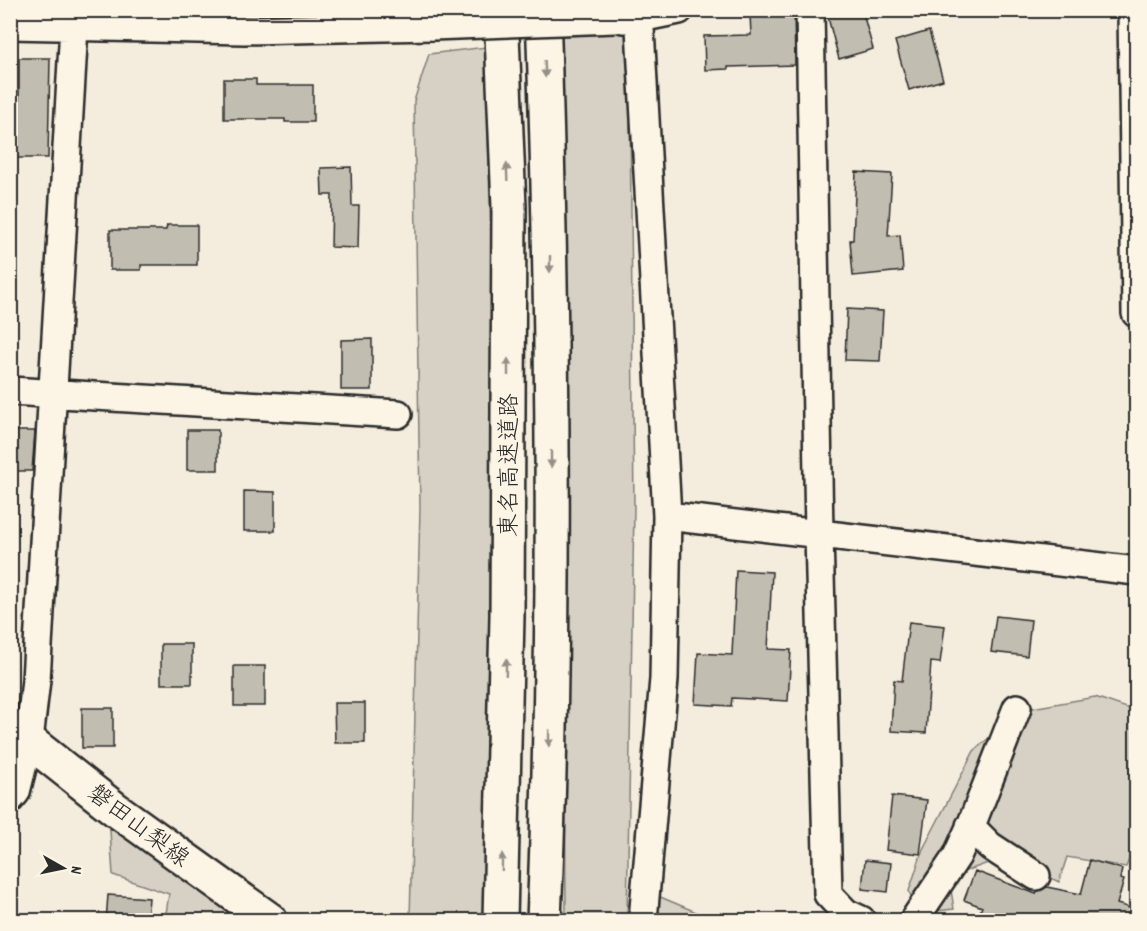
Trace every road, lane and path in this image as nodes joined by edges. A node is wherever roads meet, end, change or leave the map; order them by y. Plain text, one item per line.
1 (501, 10) edge
2 (543, 10) edge
3 (680, 10) edge
4 (810, 10) edge
5 (1132, 10) edge
6 (631, 16) edge
7 (419, 21) edge
8 (10, 25) edge
9 (74, 27) junction
10 (1137, 313) edge
11 (10, 391) edge
12 (52, 393) junction
13 (398, 414) dead end
14 (667, 516) junction
15 (819, 534) junction
16 (1137, 571) edge
17 (1017, 708) dead end
18 (20, 733) edge
19 (10, 799) edge
20 (970, 826) junction
21 (1036, 876) dead end
22 (270, 921) edge
23 (500, 921) edge
24 (544, 921) edge
25 (643, 921) edge
26 (861, 921) edge
27 (914, 921) edge

23 -> 1 main road, 東名高速道路
2 -> 24 main road, 東名高速道路
3 - 6 street
4 - 15 street
5 - 10 street
6 - 7 street, bridge
6 - 14 street
7 - 9 street
8 - 9 street
9 - 12 street
11 - 12 street
12 - 13 street
12 - 18 street
14 - 15 street
14 - 25 street
15 - 16 street
15 - 26 street
17 - 20 street
18 - 19 street
18 - 22 main road, 磐田山梨線
20 - 21 street
20 - 27 street

